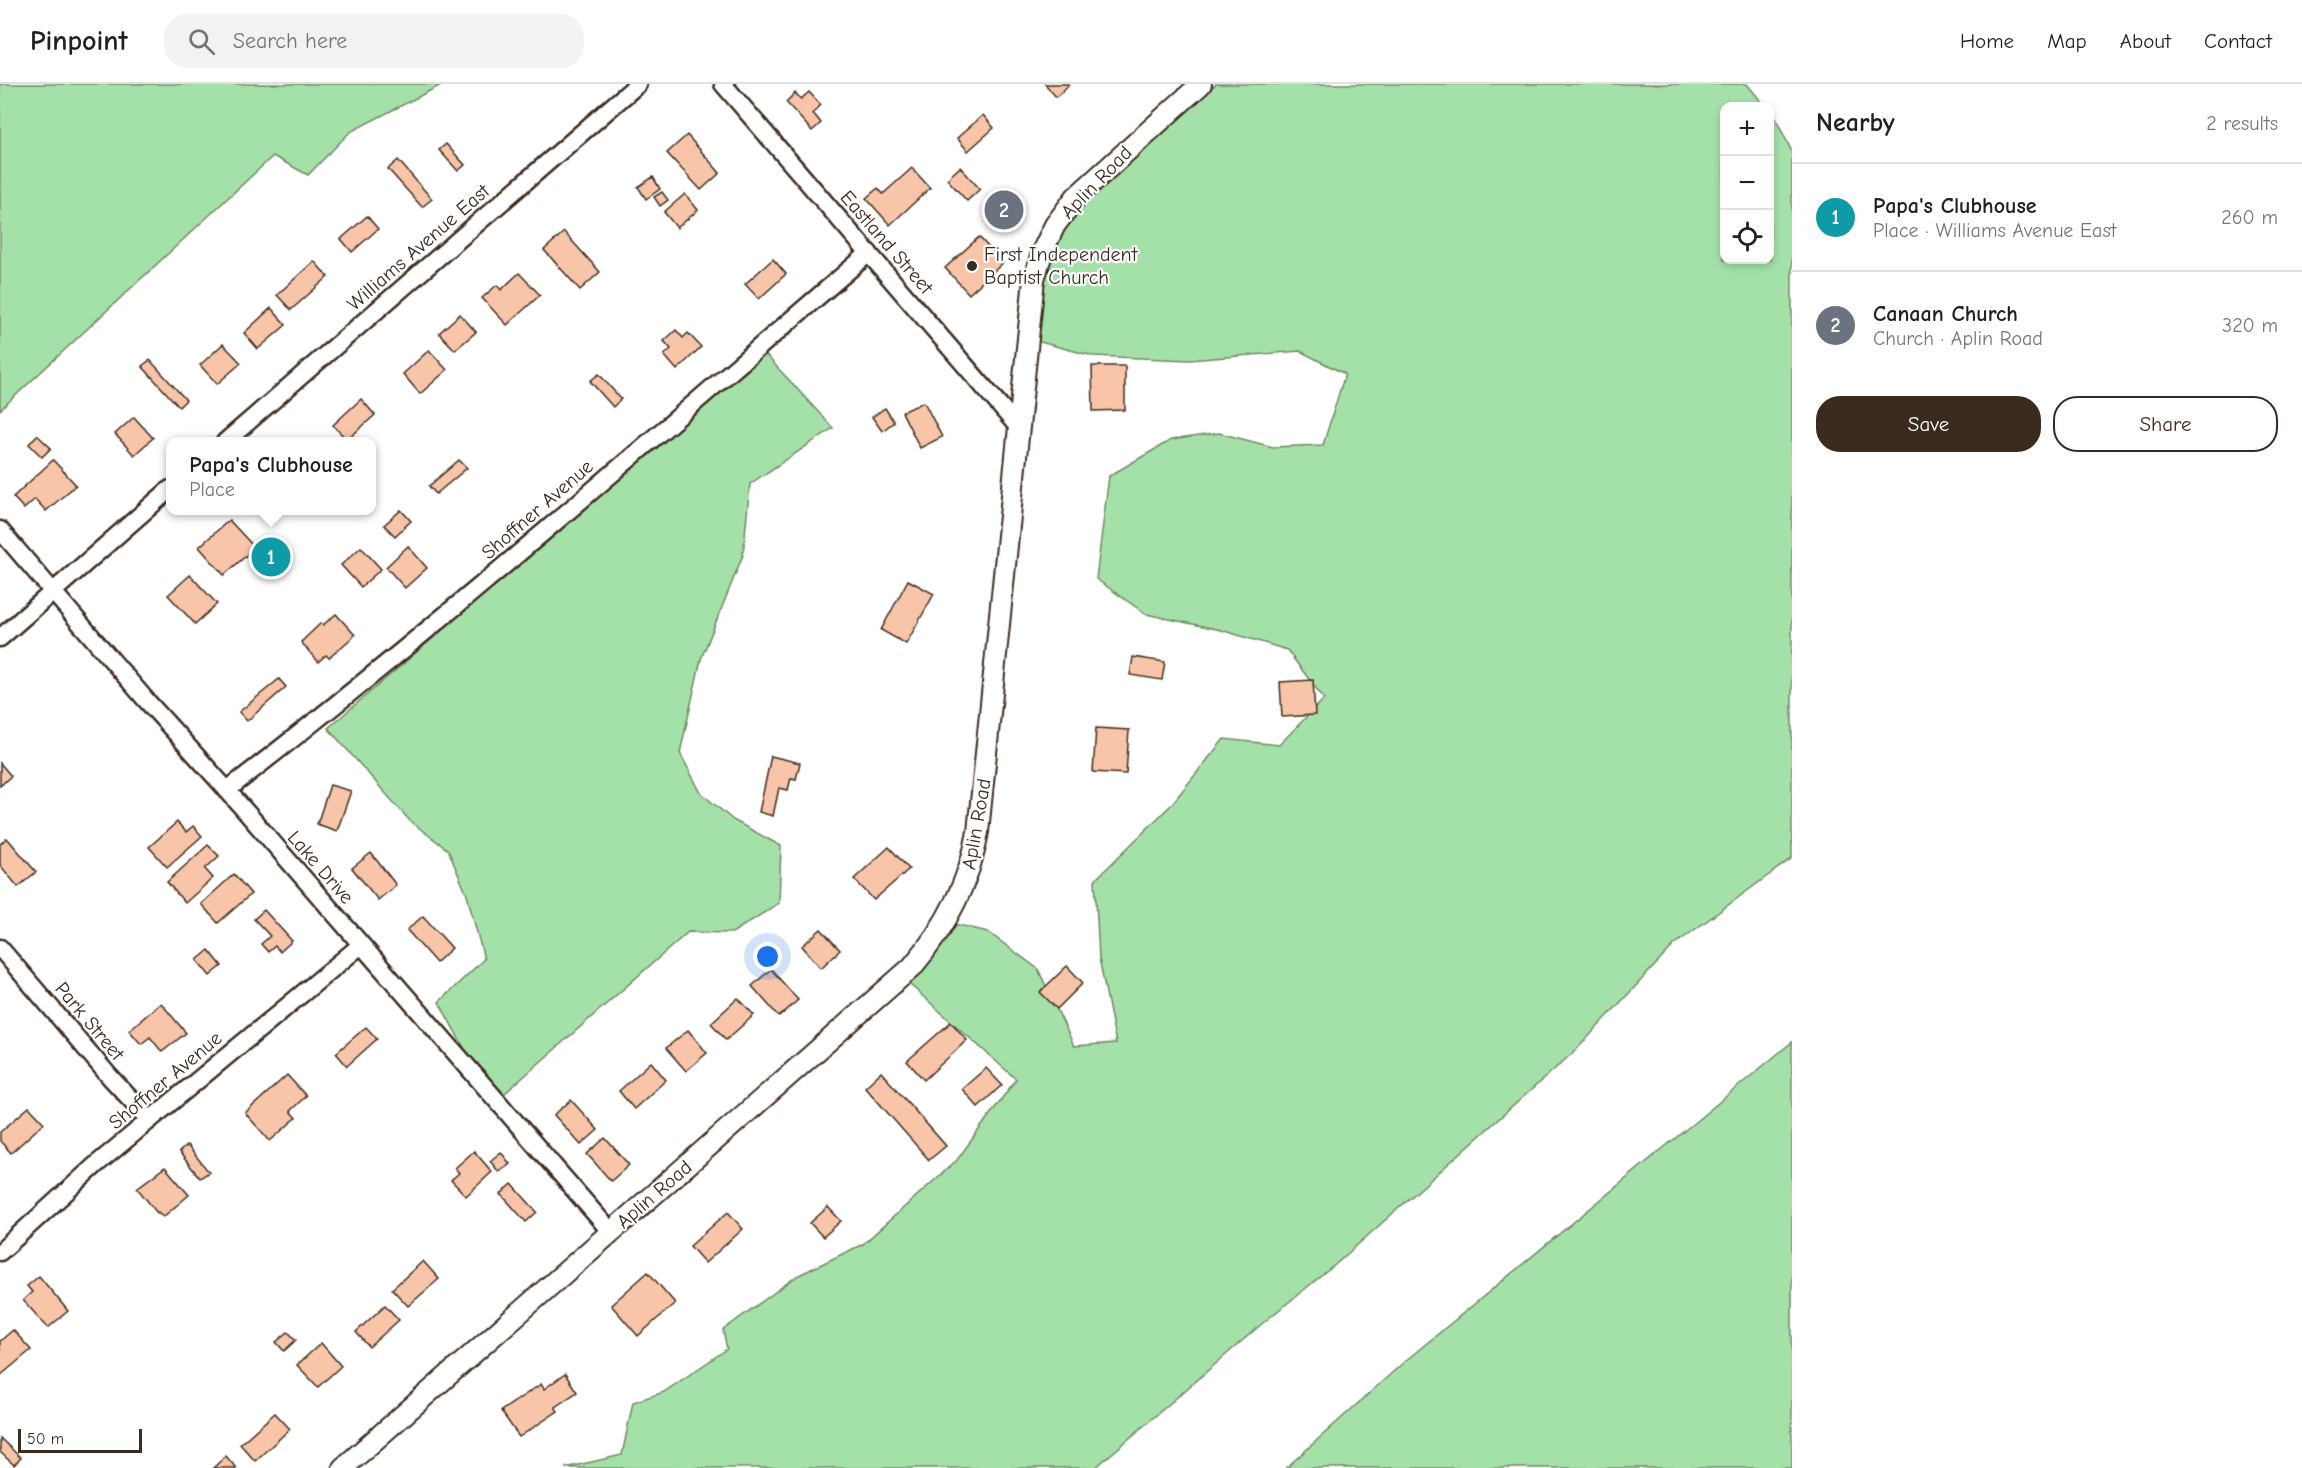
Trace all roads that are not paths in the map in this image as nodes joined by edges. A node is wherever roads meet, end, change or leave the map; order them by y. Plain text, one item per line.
1 (638, 84) edge
2 (723, 84) edge
3 (1201, 84) edge
4 (869, 253) junction
5 (1019, 428) junction
6 (230, 437) edge
7 (166, 493) edge
8 (0, 530) edge
9 (52, 591) junction
10 (0, 638) edge
11 (227, 790) junction
12 (361, 945) junction
13 (0, 948) edge
14 (150, 1120) junction
15 (611, 1232) junction
16 (0, 1252) edge
17 (343, 1468) edge

1 - 6 street, Williams Avenue East
2 - 4 street, Eastland Street
3 - 5 street, Aplin Road
4 - 5 street, Eastland Street
4 - 11 street, Shoffner Avenue
5 - 15 street, Aplin Road
7 - 9 street
8 - 9 street, Lake Drive
9 - 10 street
9 - 11 street, Lake Drive
11 - 12 street, Lake Drive
12 - 14 street, Shoffner Avenue
12 - 15 street, Lake Drive
13 - 14 street, Park Street
14 - 16 street, Shoffner Avenue
15 - 17 street, Aplin Road

